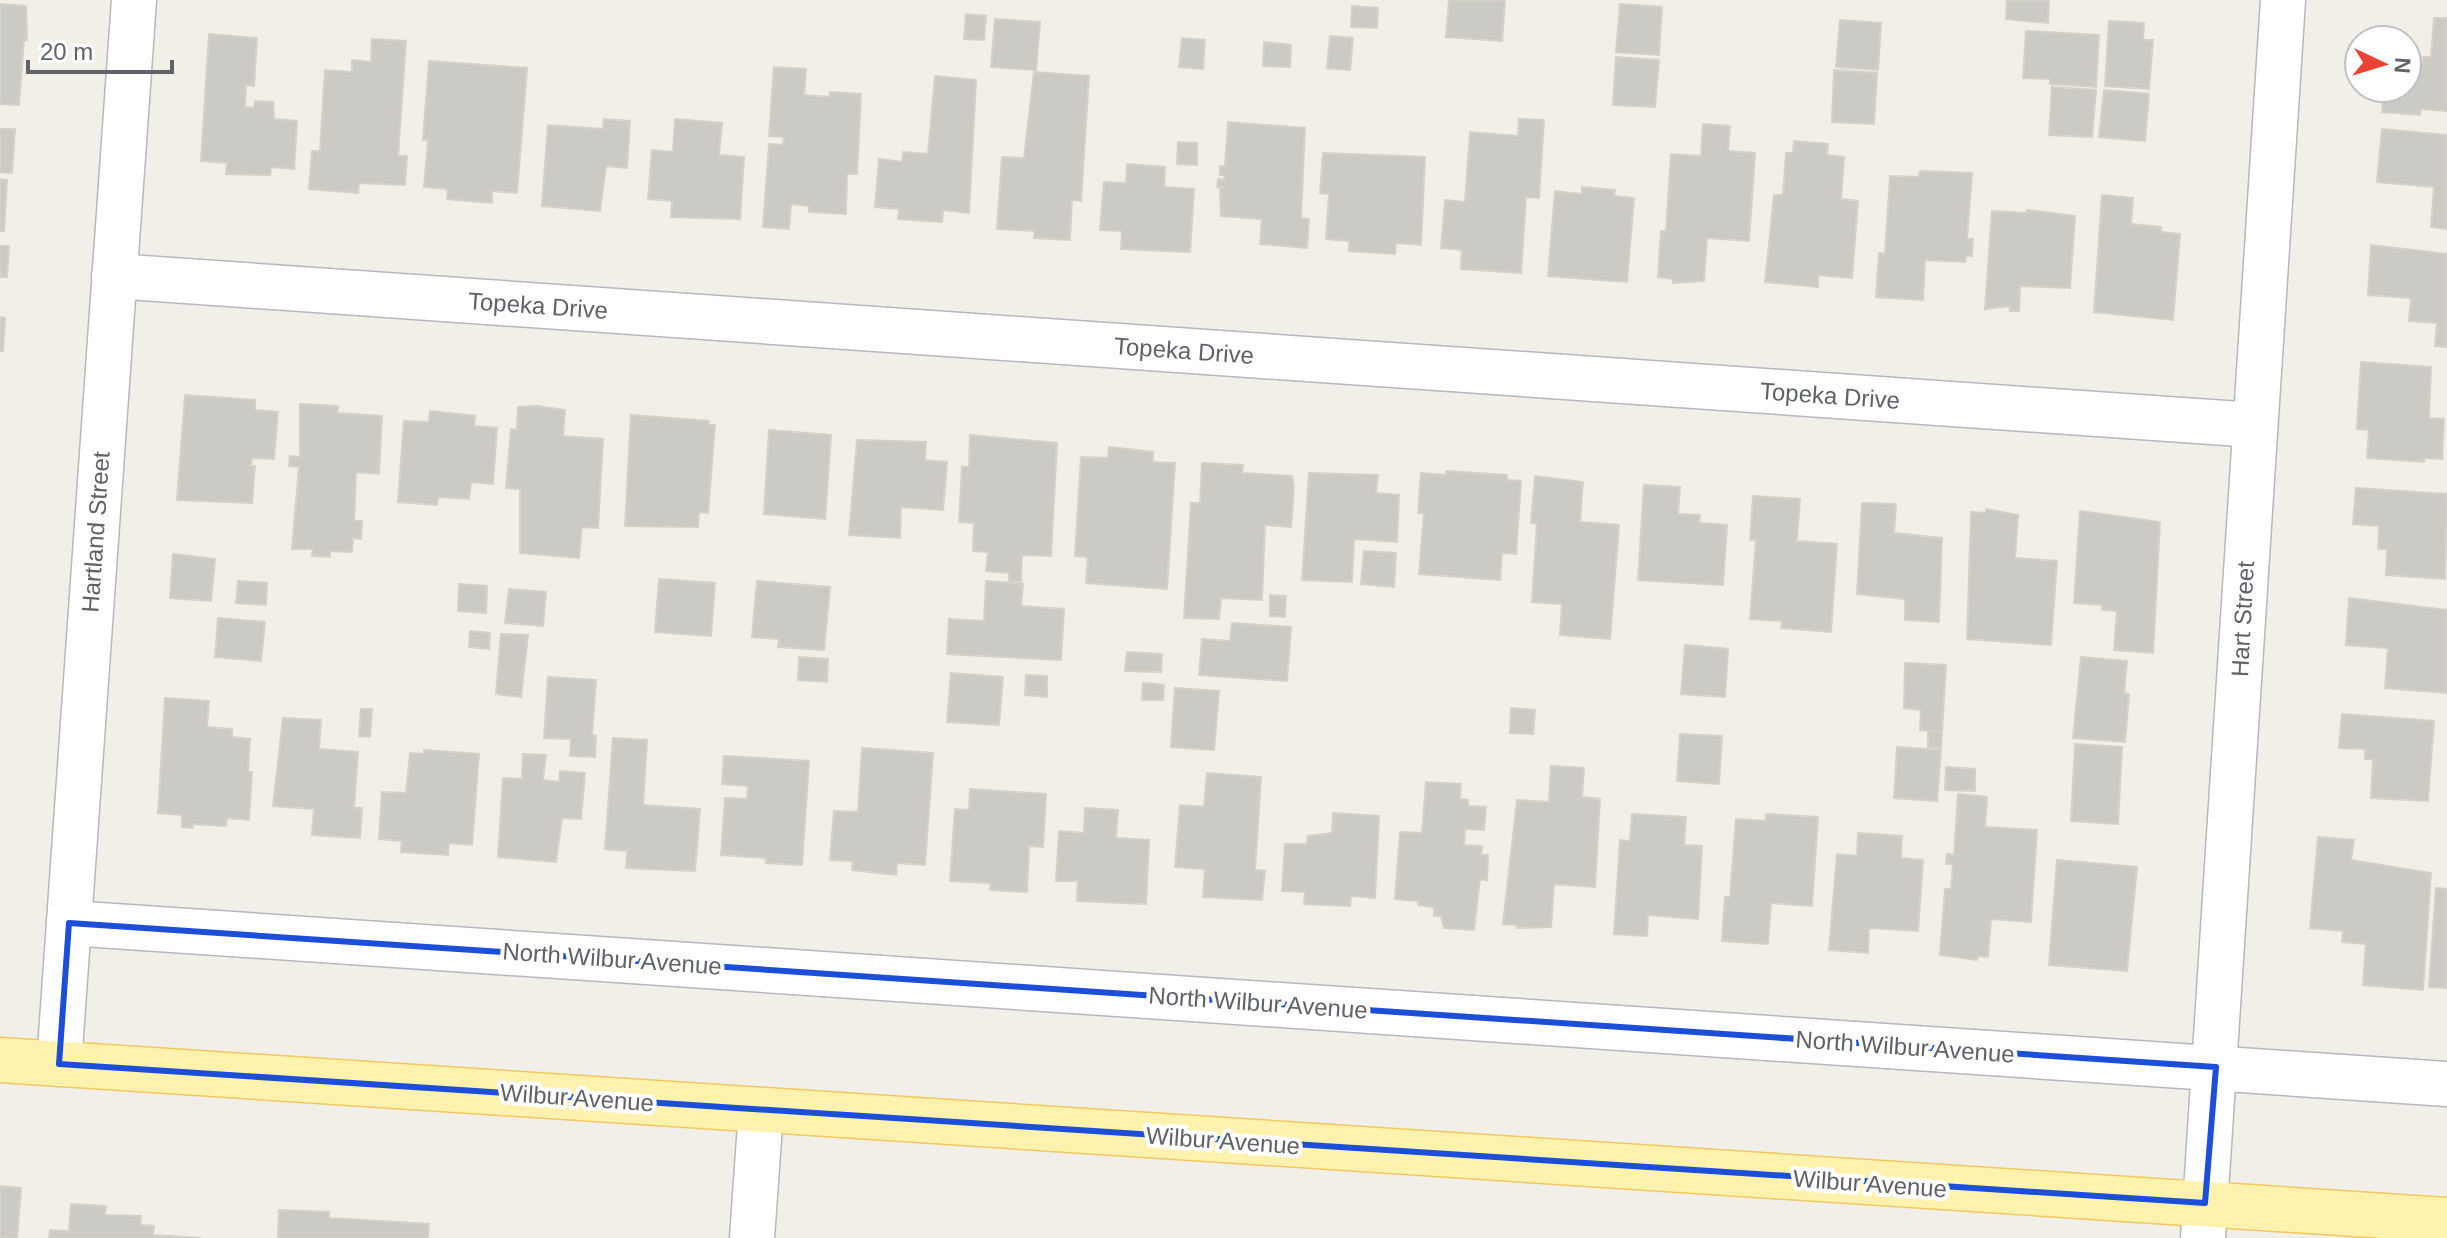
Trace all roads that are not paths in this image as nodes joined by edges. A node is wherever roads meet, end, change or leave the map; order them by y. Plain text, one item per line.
1 (134, 0) edge
2 (2283, 0) edge
3 (114, 276) junction
4 (2254, 425) junction
5 (69, 923) junction
6 (0, 1060) edge
7 (59, 1064) junction
8 (2216, 1067) junction
9 (2447, 1084) edge
10 (761, 1110) junction
11 (2204, 1220) edge
12 (2447, 1220) edge
13 (752, 1238) edge

1 - 3 street, Hartland Street
2 - 4 street, Hart Street
3 - 4 street, Topeka Drive
3 - 5 street, Hartland Street
4 - 8 street, Hart Street
5 - 7 street, Hartland Street
5 - 8 street, North Wilbur Avenue
6 - 7 main road, Wilbur Avenue
7 - 10 main road, Wilbur Avenue
8 - 9 street, North Wilbur Avenue
8 - 11 street, Hart Street
10 - 11 main road, Wilbur Avenue
10 - 13 street
11 - 12 main road, Wilbur Avenue

